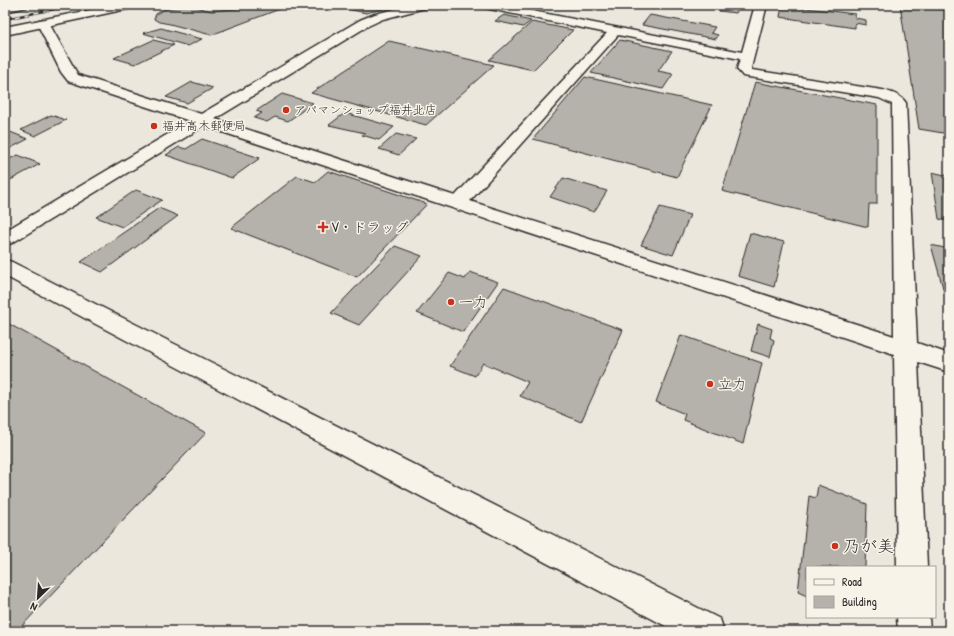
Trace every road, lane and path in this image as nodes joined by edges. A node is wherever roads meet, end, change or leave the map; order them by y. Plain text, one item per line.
1 (23, 5) edge
2 (132, 5) edge
3 (425, 5) edge
4 (485, 5) edge
5 (761, 5) edge
6 (5, 9) edge
7 (43, 23) junction
8 (5, 31) edge
9 (615, 31) junction
10 (747, 58) junction
11 (204, 120) junction
12 (458, 203) junction
13 (5, 239) edge
14 (5, 267) edge
15 (907, 350) junction
16 (949, 363) edge
17 (912, 566) edge
18 (913, 618) edge
19 (708, 631) edge
20 (914, 631) edge

1 - 6 street
2 - 7 street
3 - 11 street
4 - 9 street
5 - 10 street
7 - 8 street
7 - 11 street
9 - 10 street
9 - 12 street
10 - 15 street
11 - 12 street
11 - 13 street
12 - 15 street
14 - 19 street
15 - 16 street
15 - 17 street
18 - 20 street

